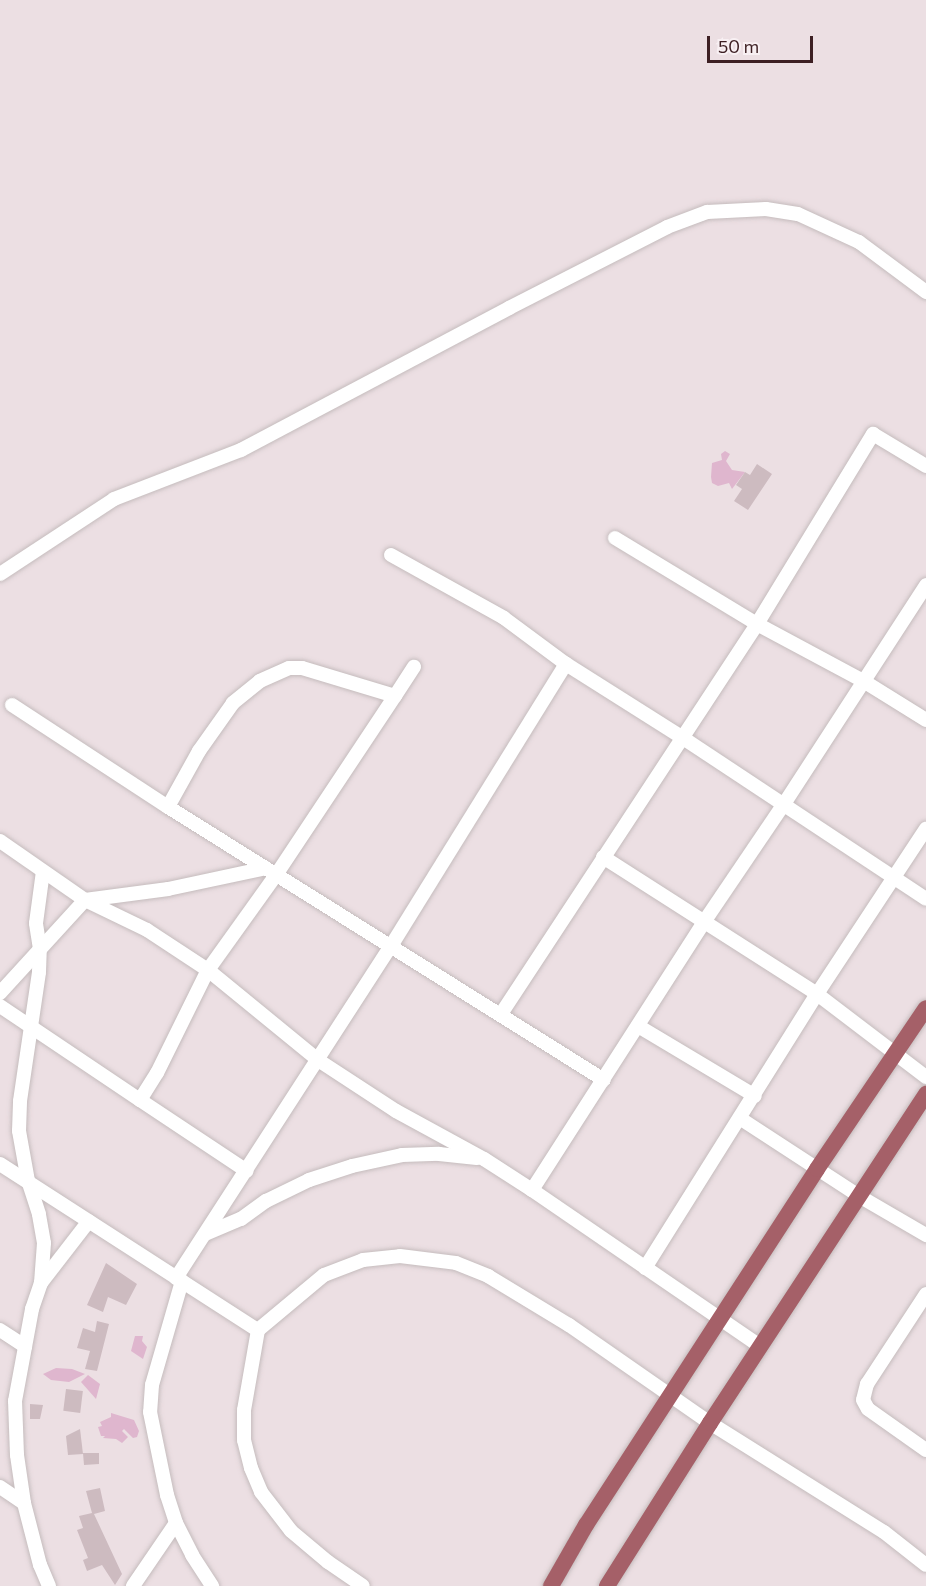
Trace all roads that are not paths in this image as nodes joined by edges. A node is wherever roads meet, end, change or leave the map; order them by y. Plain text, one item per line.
1 (926, 292) edge
2 (926, 466) edge
3 (615, 538) dead end
4 (391, 555) dead end
5 (0, 574) edge
6 (926, 585) edge
7 (756, 624) junction
8 (566, 664) junction
9 (414, 666) dead end
10 (865, 682) junction
11 (395, 696) junction
12 (12, 705) dead end
13 (926, 720) edge
14 (683, 738) junction
15 (784, 804) junction
16 (168, 807) junction
17 (926, 829) edge
18 (0, 841) edge
19 (603, 857) junction
20 (43, 871) junction
21 (271, 871) junction
22 (895, 879) junction
23 (926, 899) edge
24 (85, 900) junction
25 (704, 922) junction
26 (391, 946) junction
27 (40, 949) junction
28 (208, 969) junction
29 (0, 993) edge
30 (817, 994) junction
31 (0, 1006) edge
32 (926, 1008) edge
33 (501, 1014) junction
34 (638, 1026) junction
35 (32, 1028) junction
36 (895, 1053) junction
37 (318, 1060) junction
38 (926, 1077) edge
39 (604, 1080) junction
40 (926, 1094) edge
41 (755, 1096) junction
42 (140, 1100) junction
43 (741, 1119) junction
44 (484, 1159) junction
45 (0, 1164) edge
46 (817, 1169) junction
47 (247, 1171) junction
48 (27, 1181) junction
49 (532, 1190) junction
50 (859, 1196) junction
51 (89, 1221) junction
52 (205, 1234) junction
53 (926, 1235) edge
54 (645, 1268) junction
55 (179, 1280) junction
56 (41, 1283) junction
57 (926, 1294) edge
58 (719, 1319) junction
59 (0, 1330) edge
60 (258, 1330) junction
61 (25, 1346) junction
62 (760, 1346) junction
63 (671, 1396) junction
64 (710, 1423) junction
65 (926, 1450) edge
66 (0, 1488) edge
67 (24, 1503) junction
68 (176, 1523) junction
69 (40, 1565) junction
70 (926, 1565) edge
71 (43, 1586) edge
72 (49, 1586) edge
73 (133, 1586) edge
74 (212, 1586) edge
75 (363, 1586) edge
76 (551, 1586) edge
77 (607, 1586) edge

1 - 5 street
2 - 7 street
3 - 7 street
4 - 8 street
6 - 10 street
7 - 10 street
7 - 14 street
8 - 14 street
8 - 26 street
9 - 11 street
10 - 13 street
10 - 15 street
11 - 16 street
11 - 21 street
12 - 16 street
14 - 15 street
14 - 19 street
15 - 22 street
15 - 25 street
16 - 21 street
17 - 22 street
18 - 20 street
19 - 25 street
19 - 33 street
20 - 24 street
20 - 27 street
21 - 24 street
21 - 26 street
21 - 28 street
22 - 23 street
22 - 30 street
24 - 27 street
24 - 28 street
25 - 30 street
25 - 34 street
26 - 33 street
26 - 37 street
27 - 29 street
27 - 35 street
28 - 37 street
28 - 42 street
30 - 36 street
30 - 41 street
31 - 35 street
32 - 36 main road
33 - 39 street
34 - 39 street
34 - 41 street
35 - 42 street
35 - 48 street
36 - 38 street
36 - 46 main road
37 - 44 street
37 - 47 street
39 - 49 street
40 - 50 main road
41 - 43 street
42 - 47 street
43 - 46 street
43 - 54 street
44 - 49 street
44 - 52 street
45 - 48 street
46 - 50 street
46 - 58 main road
47 - 52 street
48 - 51 street
48 - 56 street
49 - 54 street
50 - 53 street
50 - 62 main road
51 - 55 street
51 - 56 street
52 - 55 street
54 - 58 street
55 - 60 street
55 - 68 street
56 - 61 street
57 - 65 street
58 - 62 street
58 - 63 main road
59 - 61 street
60 - 63 street
60 - 75 street
61 - 67 street
62 - 64 main road
63 - 64 street
63 - 76 main road
64 - 70 street
64 - 77 main road
66 - 67 street
67 - 69 street
68 - 73 street
68 - 74 street
69 - 71 street
69 - 72 street

